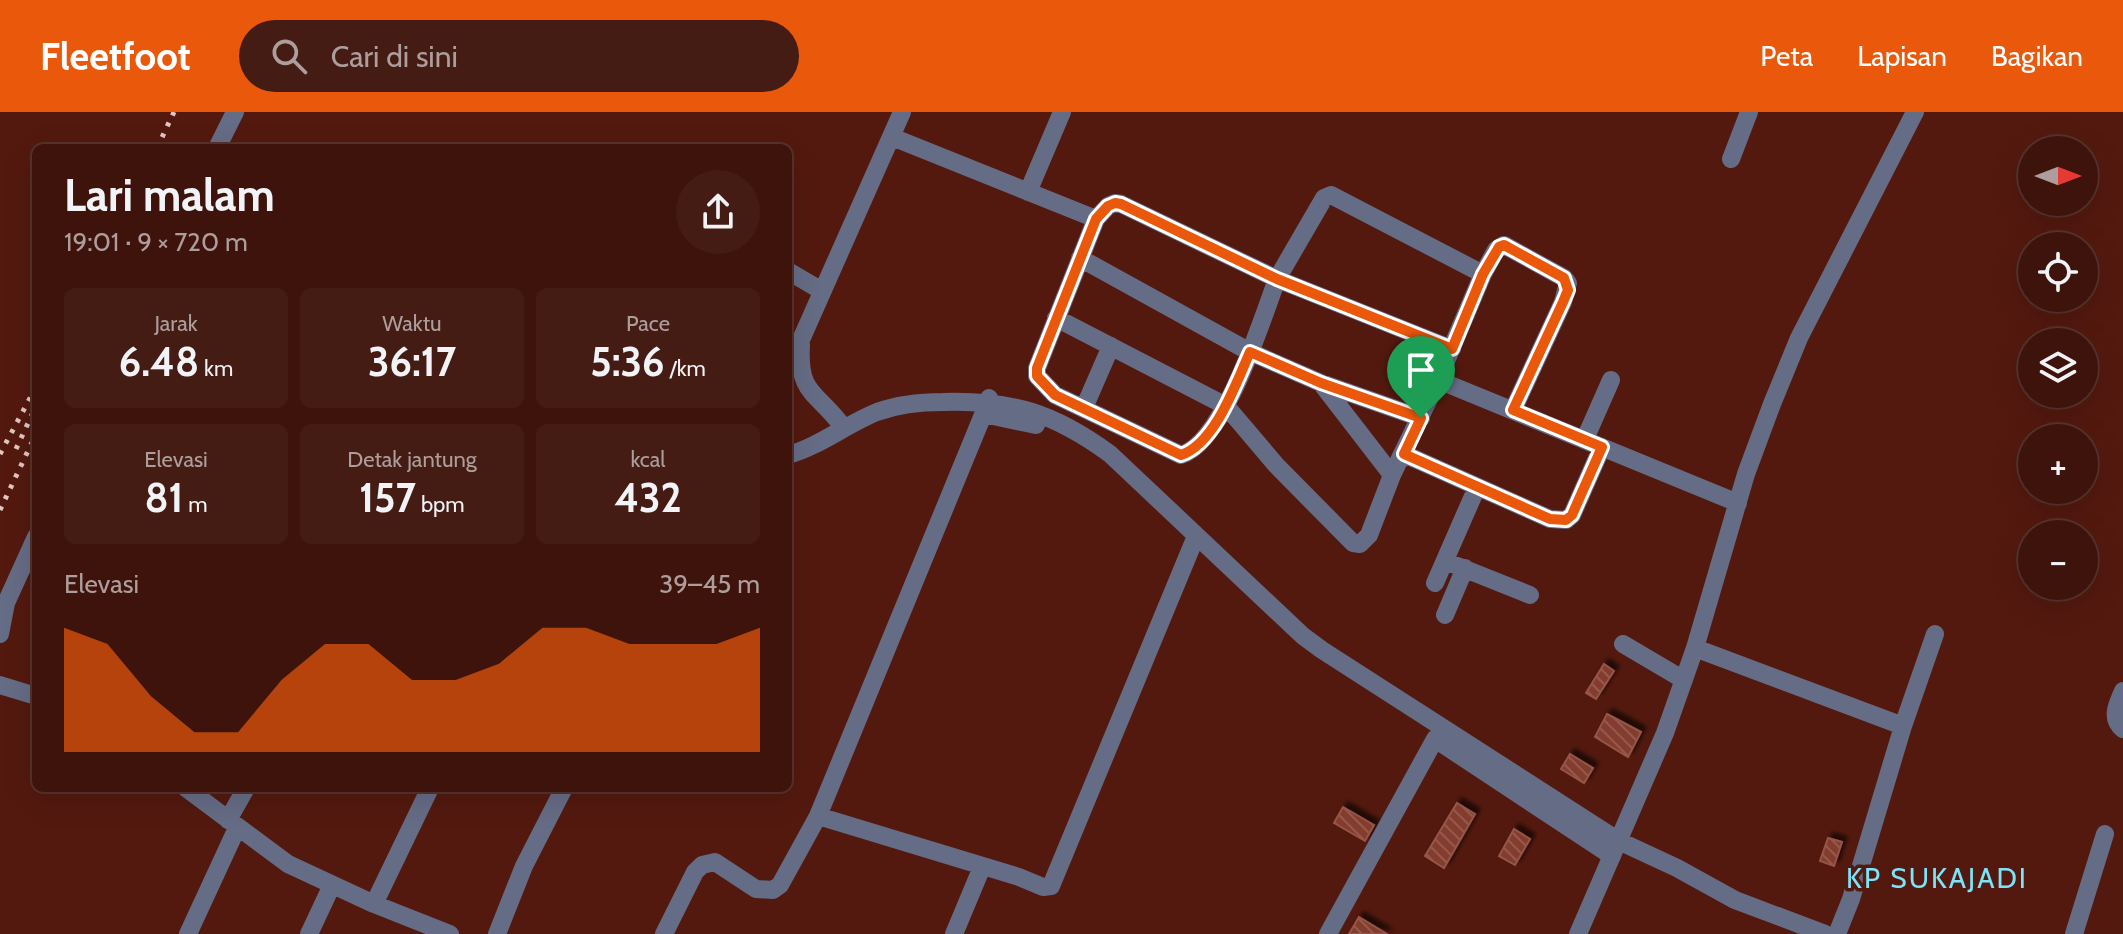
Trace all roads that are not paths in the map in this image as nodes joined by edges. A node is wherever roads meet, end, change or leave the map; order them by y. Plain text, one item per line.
1 (235, 112) edge
2 (902, 112) edge
3 (1062, 112) edge
4 (1749, 112) edge
5 (1915, 112) edge
6 (892, 137) junction
7 (219, 144) edge
8 (1731, 159) dead end
9 (1028, 192) junction
10 (1096, 219) junction
11 (1080, 258) junction
12 (792, 273) edge
13 (1483, 274) junction
14 (1277, 279) junction
15 (822, 291) junction
16 (1056, 318) junction
17 (801, 338) junction
18 (1111, 346) junction
19 (1452, 349) junction
20 (1250, 352) junction
21 (792, 359) edge
22 (1438, 380) junction
23 (1611, 380) dead end
24 (1321, 383) junction
25 (986, 406) junction
26 (1226, 406) junction
27 (1084, 408) junction
28 (1513, 410) junction
29 (1421, 418) junction
30 (843, 427) junction
31 (1594, 443) junction
32 (792, 454) edge
33 (1404, 454) junction
34 (1392, 475) junction
35 (1477, 487) junction
36 (1738, 503) junction
37 (1194, 541) junction
38 (32, 546) edge
39 (1445, 561) junction
40 (1465, 568) junction
41 (1435, 583) dead end
42 (1530, 595) dead end
43 (1445, 615) dead end
44 (0, 634) edge
45 (1935, 634) dead end
46 (1623, 644) dead end
47 (1695, 648) junction
48 (1684, 680) junction
49 (0, 685) edge
50 (2123, 691) edge
51 (32, 695) edge
52 (1903, 726) junction
53 (2123, 729) edge
54 (1435, 739) junction
55 (191, 792) edge
56 (245, 792) edge
57 (428, 792) edge
58 (562, 792) edge
59 (818, 816) junction
60 (233, 824) junction
61 (2105, 834) dead end
62 (1616, 848) junction
63 (982, 867) junction
64 (332, 885) junction
65 (374, 904) junction
66 (188, 934) edge
67 (309, 934) edge
68 (450, 934) edge
69 (497, 934) edge
70 (664, 934) edge
71 (954, 934) edge
72 (1328, 934) edge
73 (1578, 934) edge
74 (1825, 934) edge
75 (1837, 934) edge
76 (2074, 934) edge

1 - 7 street
2 - 6 street
3 - 9 street
4 - 8 street
5 - 36 street
6 - 9 street
6 - 15 street
9 - 10 street
10 - 11 street
10 - 14 street
11 - 16 street
11 - 20 street
12 - 15 street
13 - 14 street
13 - 19 street
13 - 28 street
14 - 19 street
14 - 20 street
15 - 17 street
16 - 18 street
16 - 27 street
17 - 21 street
17 - 30 street
18 - 26 street
18 - 27 street
19 - 22 street
20 - 24 street
20 - 26 street
22 - 28 street
22 - 29 street
23 - 31 street
24 - 29 street
24 - 34 street
25 - 30 street
25 - 37 street
25 - 59 street
25 - 62 street
26 - 27 street
26 - 34 street
28 - 31 street
29 - 33 street
30 - 32 street
31 - 35 street
31 - 36 street
33 - 34 street
33 - 35 street
35 - 39 street
36 - 47 street
37 - 54 street
37 - 63 street
38 - 44 street
39 - 40 street
39 - 41 street
40 - 42 street
40 - 43 street
45 - 52 street
46 - 48 street
47 - 48 street
47 - 52 street
48 - 62 street
49 - 51 street
50 - 53 street
52 - 75 street
54 - 62 street
54 - 72 street
55 - 60 street
56 - 60 street
57 - 65 street
58 - 69 street
59 - 63 street
59 - 70 street
60 - 64 street
60 - 66 street
61 - 76 street
62 - 73 street
62 - 74 street
63 - 71 street
64 - 65 street
64 - 67 street
65 - 68 street

